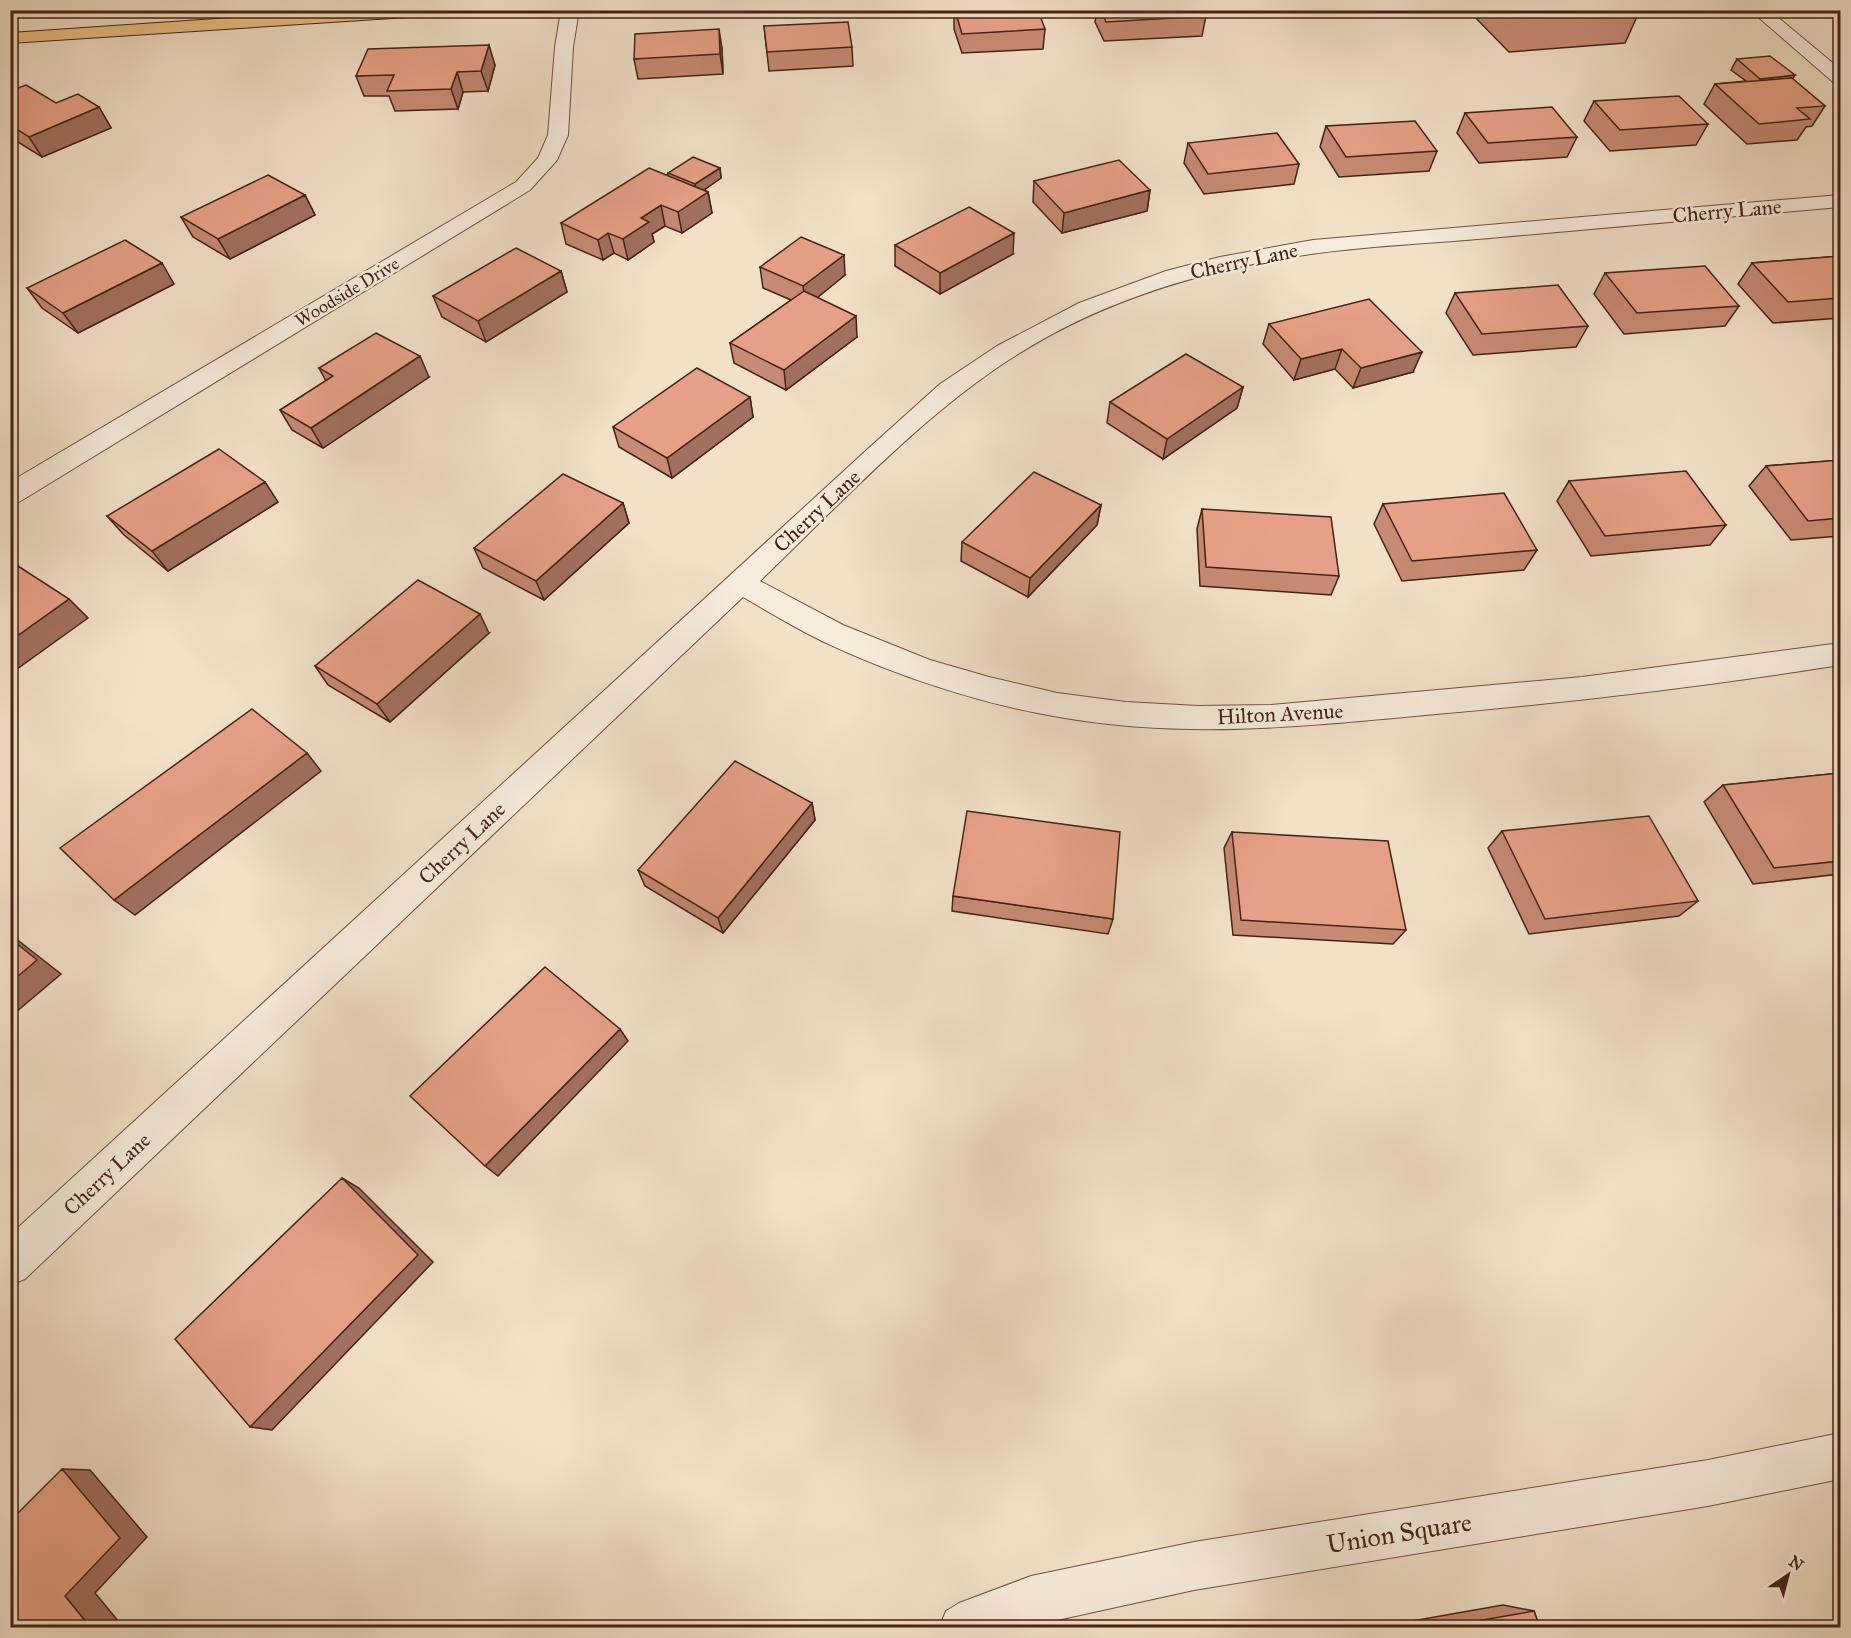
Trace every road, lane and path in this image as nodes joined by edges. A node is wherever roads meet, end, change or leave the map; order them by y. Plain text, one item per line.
1 (570, 10) edge
2 (1758, 10) edge
3 (437, 11) edge
4 (397, 12) edge
5 (10, 38) edge
6 (1840, 78) edge
7 (1840, 201) edge
8 (10, 495) edge
9 (741, 583) junction
10 (1840, 654) edge
11 (10, 1264) edge
12 (1840, 1456) edge
13 (963, 1628) edge

1 - 8 street, Woodside Drive
2 - 6 street
3 - 4 main road
4 - 5 main road
7 - 9 street, Cherry Lane
9 - 10 street, Hilton Avenue
9 - 11 street, Cherry Lane
12 - 13 street, Union Square

